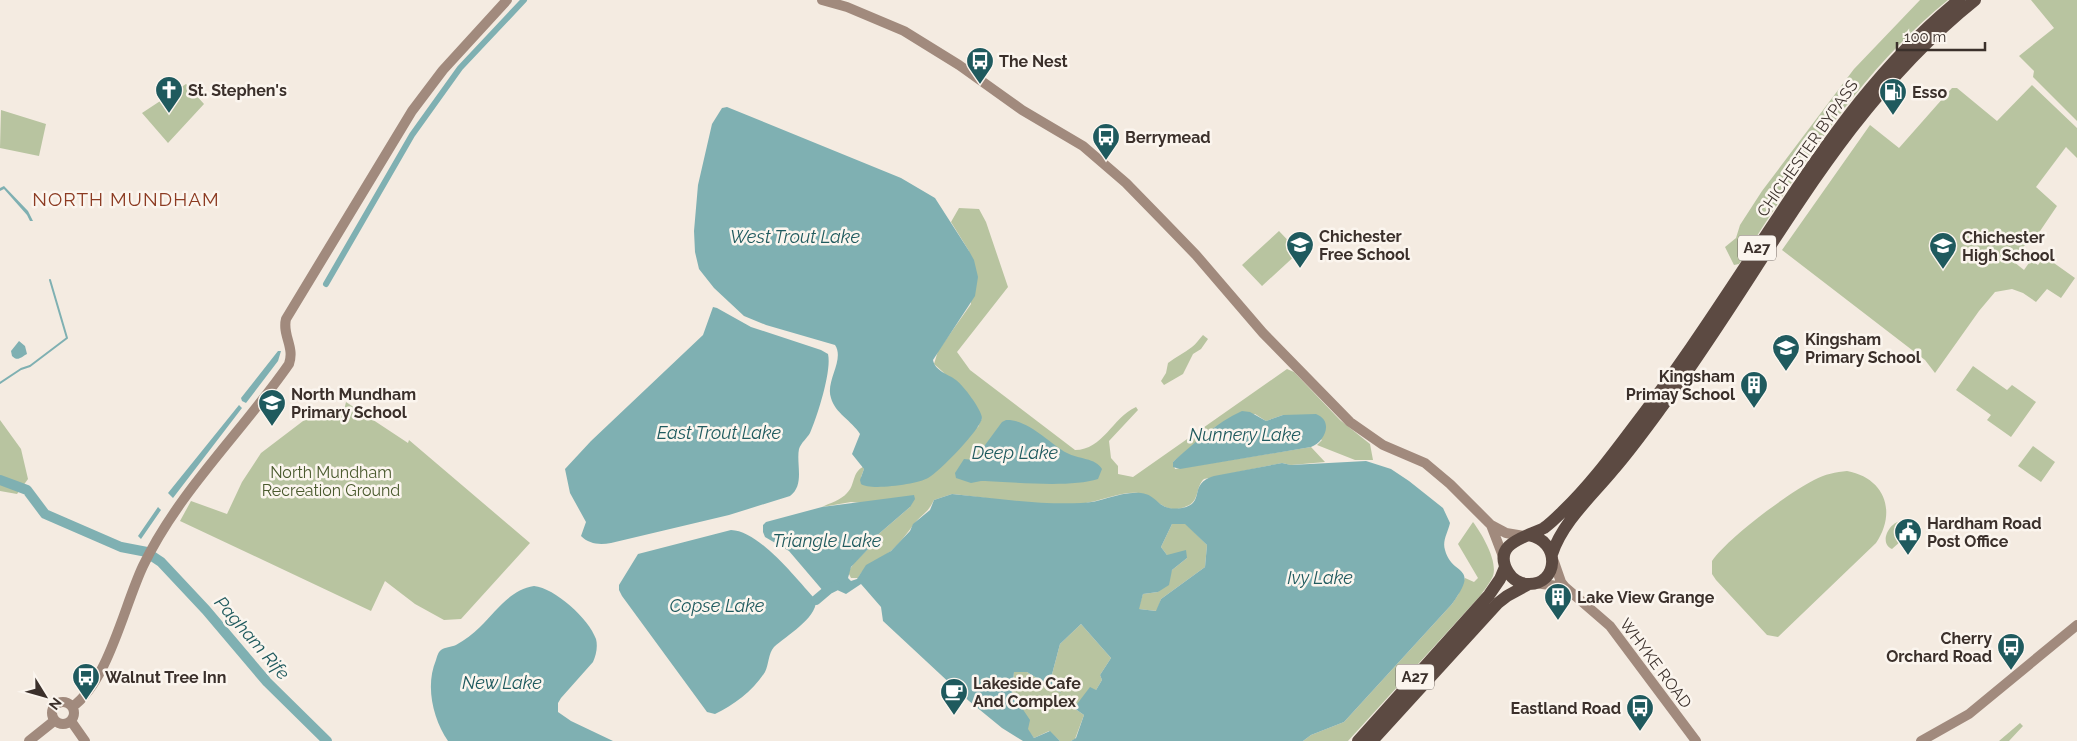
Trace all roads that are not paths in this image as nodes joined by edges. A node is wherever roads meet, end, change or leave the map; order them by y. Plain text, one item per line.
1 (507, 0) edge
2 (822, 0) edge
3 (1959, 0) edge
4 (1975, 0) edge
5 (1491, 525) junction
6 (1526, 536) junction
7 (1553, 556) junction
8 (1505, 563) junction
9 (1532, 584) junction
10 (1565, 587) junction
11 (2077, 625) edge
12 (72, 707) junction
13 (54, 720) junction
14 (71, 721) junction
15 (30, 741) edge
16 (85, 741) edge
17 (1358, 741) edge
18 (1372, 741) edge
19 (1696, 741) edge
20 (1921, 741) edge

1 - 12 main road
2 - 5 main road
3 - 6 highway, CHICHESTER BYPASS / A27
4 - 7 highway, CHICHESTER BYPASS / A27
5 - 6 main road
5 - 8 main road
6 - 7 highway
6 - 8 highway
7 - 9 highway
7 - 10 main road, WHYKE ROAD
8 - 9 highway
8 - 17 highway, A27
9 - 10 main road
9 - 18 highway, A27
10 - 19 main road, WHYKE ROAD
11 - 20 main road
12 - 13 main road
12 - 14 main road
13 - 14 main road
13 - 15 main road
14 - 16 main road

